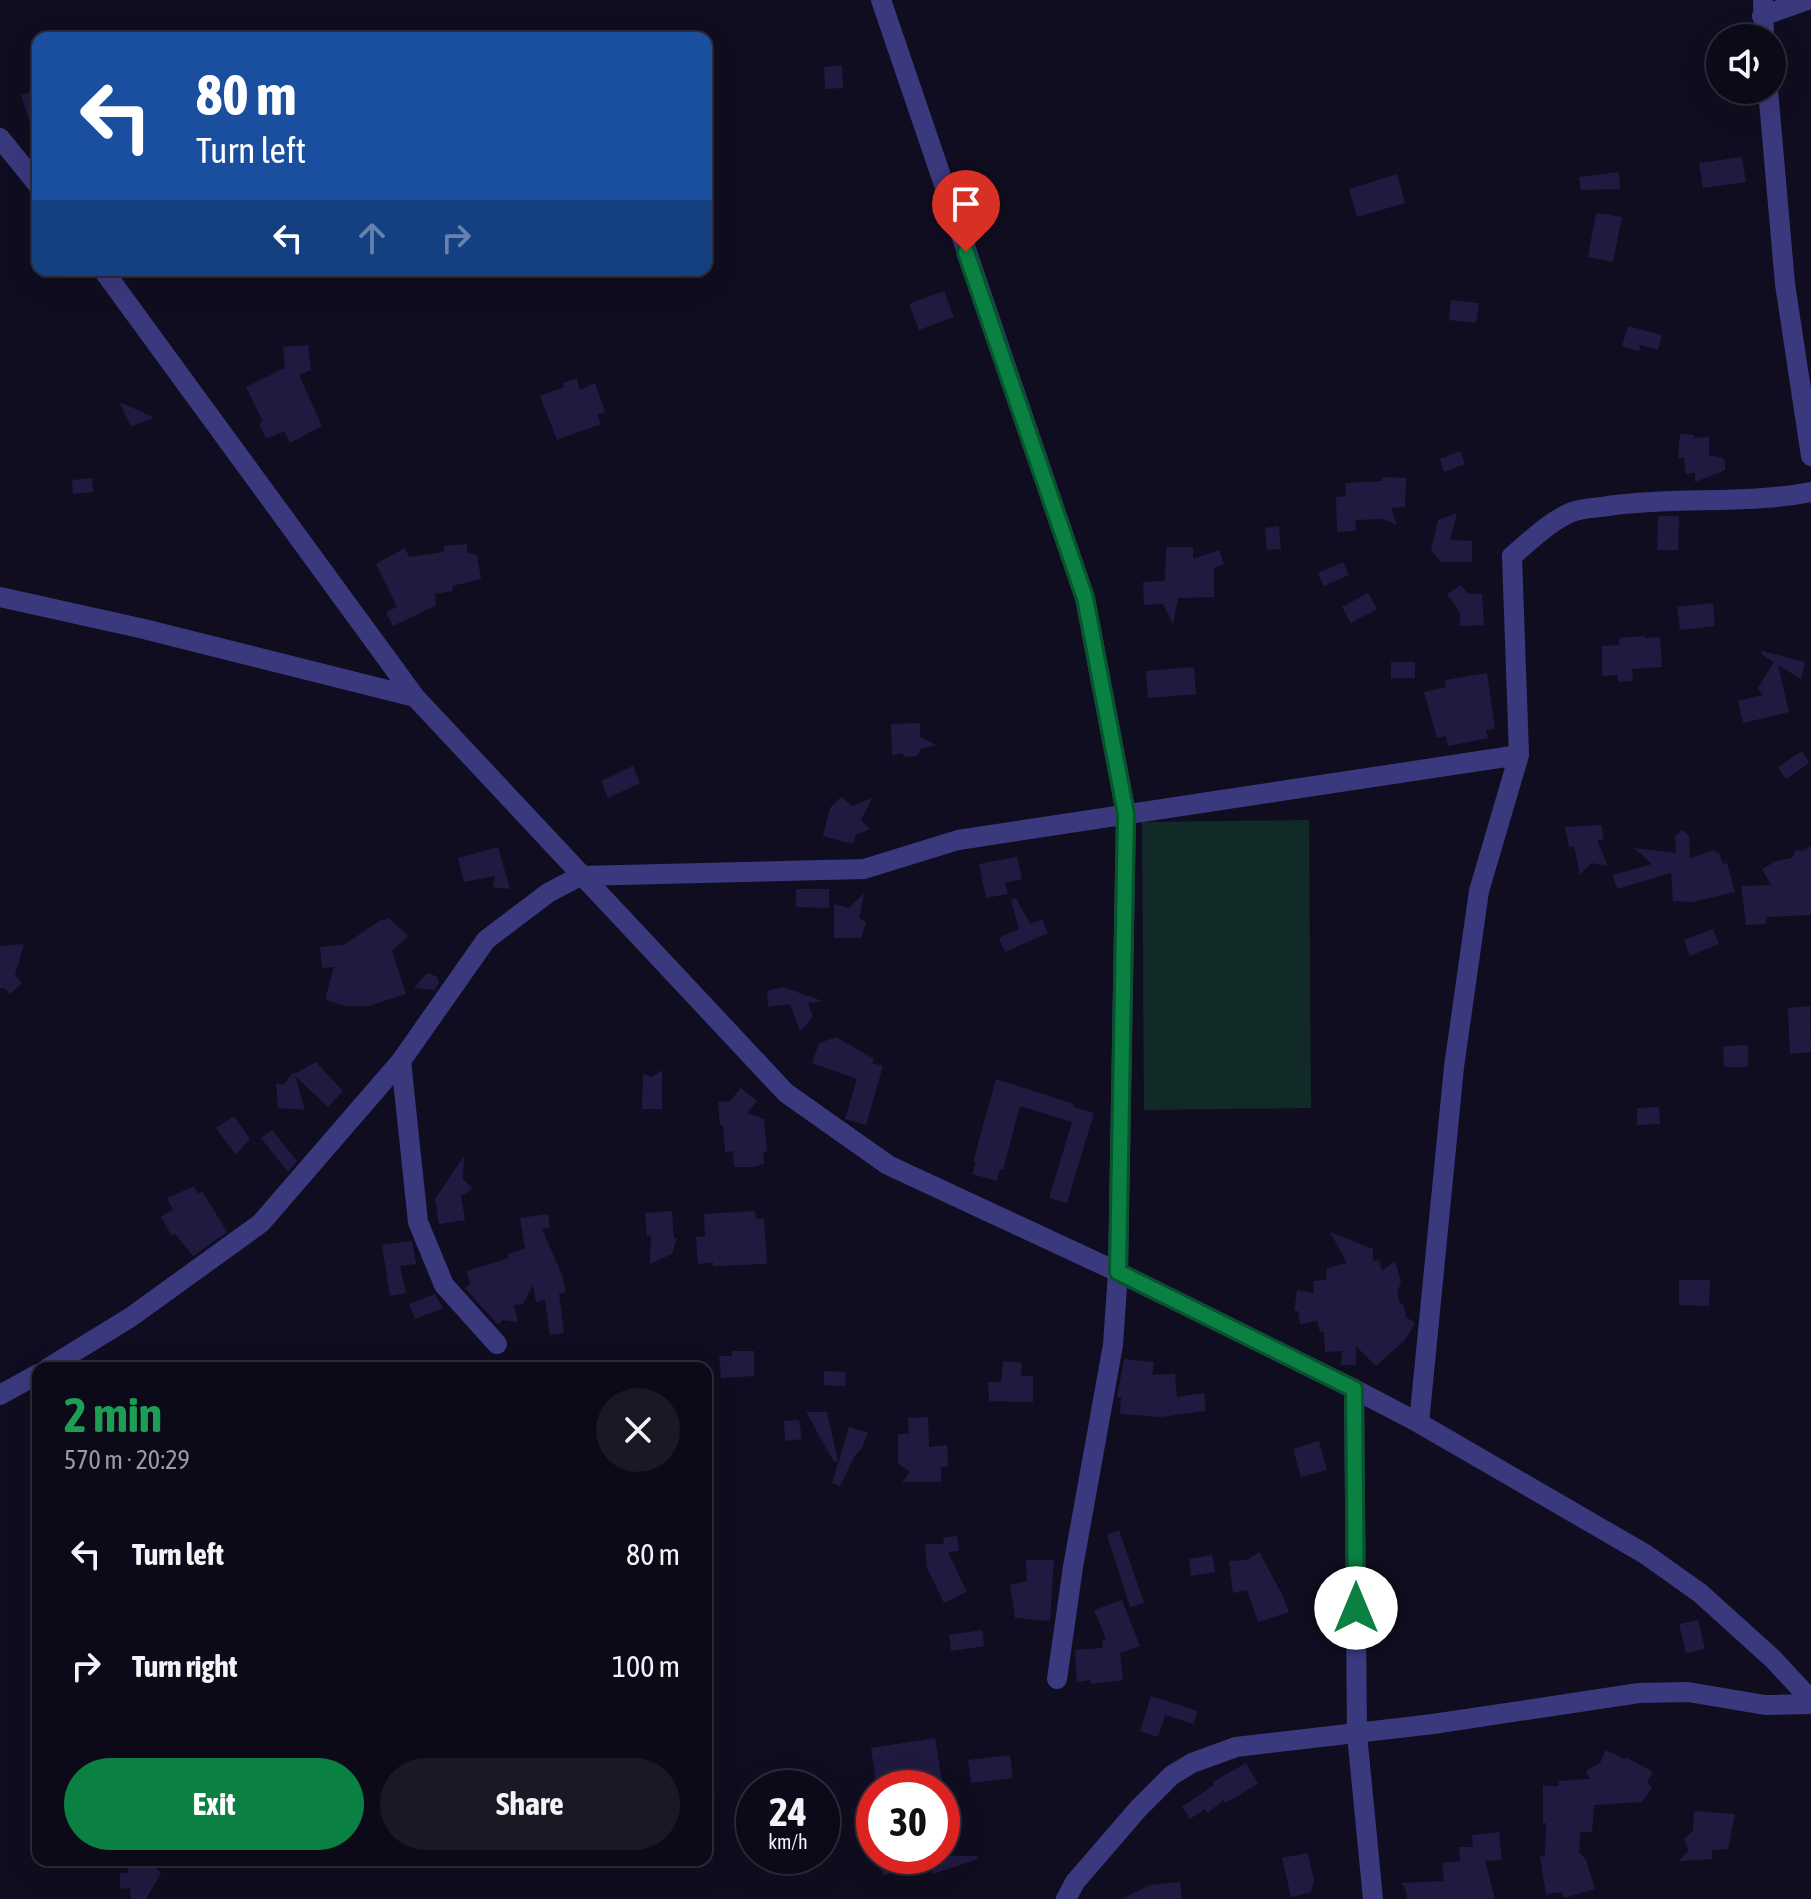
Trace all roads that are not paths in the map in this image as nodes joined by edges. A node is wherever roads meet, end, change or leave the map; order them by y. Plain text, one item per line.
1 (881, 0) edge
2 (1807, 0) edge
3 (1763, 8) edge
4 (1769, 104) edge
5 (0, 138) edge
6 (32, 178) edge
7 (107, 276) edge
8 (1811, 456) edge
9 (1811, 492) edge
10 (0, 597) edge
11 (415, 697) junction
12 (1519, 755) junction
13 (1126, 814) junction
14 (580, 876) junction
15 (401, 1061) junction
16 (1118, 1272) junction
17 (497, 1344) dead end
18 (58, 1362) edge
19 (32, 1377) edge
20 (1354, 1389) junction
21 (0, 1395) edge
22 (1419, 1423) junction
23 (1057, 1679) dead end
24 (1811, 1702) edge
25 (1357, 1734) junction
26 (1066, 1899) edge
27 (1373, 1899) edge

1 - 13 street
2 - 3 street
4 - 8 street
5 - 6 street
7 - 11 street
9 - 12 street
10 - 11 street
11 - 14 street
12 - 13 street
12 - 22 street
13 - 14 street
13 - 16 street
14 - 15 street
14 - 16 street
15 - 17 street
15 - 18 street
16 - 20 street
16 - 23 street
19 - 21 street
20 - 22 street
20 - 25 street
22 - 24 street
24 - 25 street
25 - 26 street
25 - 27 street

